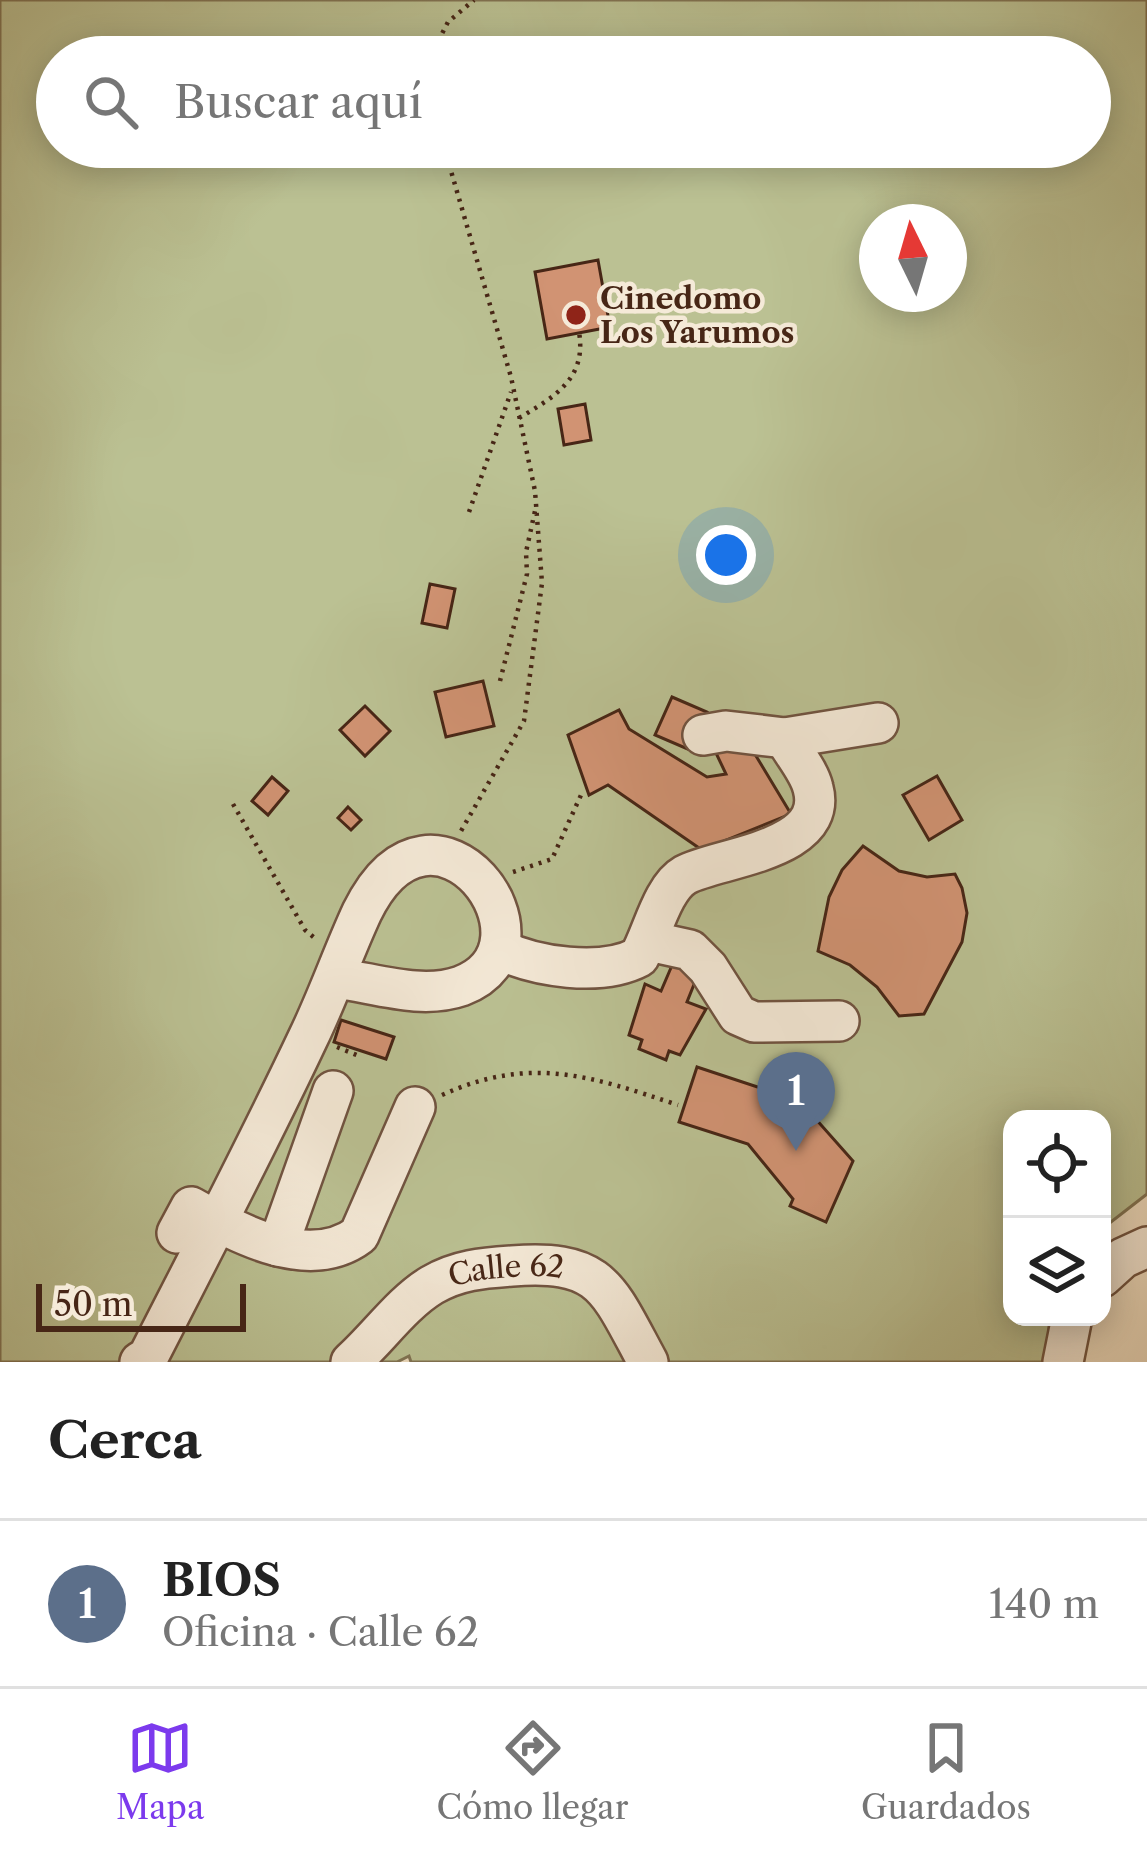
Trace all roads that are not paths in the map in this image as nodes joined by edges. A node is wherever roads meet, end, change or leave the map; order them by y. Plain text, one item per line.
1 (878, 723) dead end
2 (703, 735) dead end
3 (785, 738) junction
4 (649, 941) junction
5 (499, 949) junction
6 (335, 978) junction
7 (838, 1021) dead end
8 (333, 1091) dead end
9 (415, 1107) road end
10 (217, 1222) junction
11 (177, 1233) dead end
12 (278, 1246) junction
13 (1147, 1247) edge
14 (1111, 1269) edge
15 (1070, 1326) edge
16 (386, 1347) edge
17 (140, 1362) edge
18 (350, 1362) edge
19 (648, 1362) edge
20 (1064, 1362) edge

1 - 3 street
2 - 3 street
3 - 4 street
4 - 5 street
4 - 7 street
5 - 6 street
5 - 6 street
6 - 10 street
8 - 12 street
9 - 12 street
10 - 11 street
10 - 12 street
10 - 17 street
13 - 14 street
15 - 20 street
16 - 18 street, Calle 62
16 - 19 street, Calle 62

